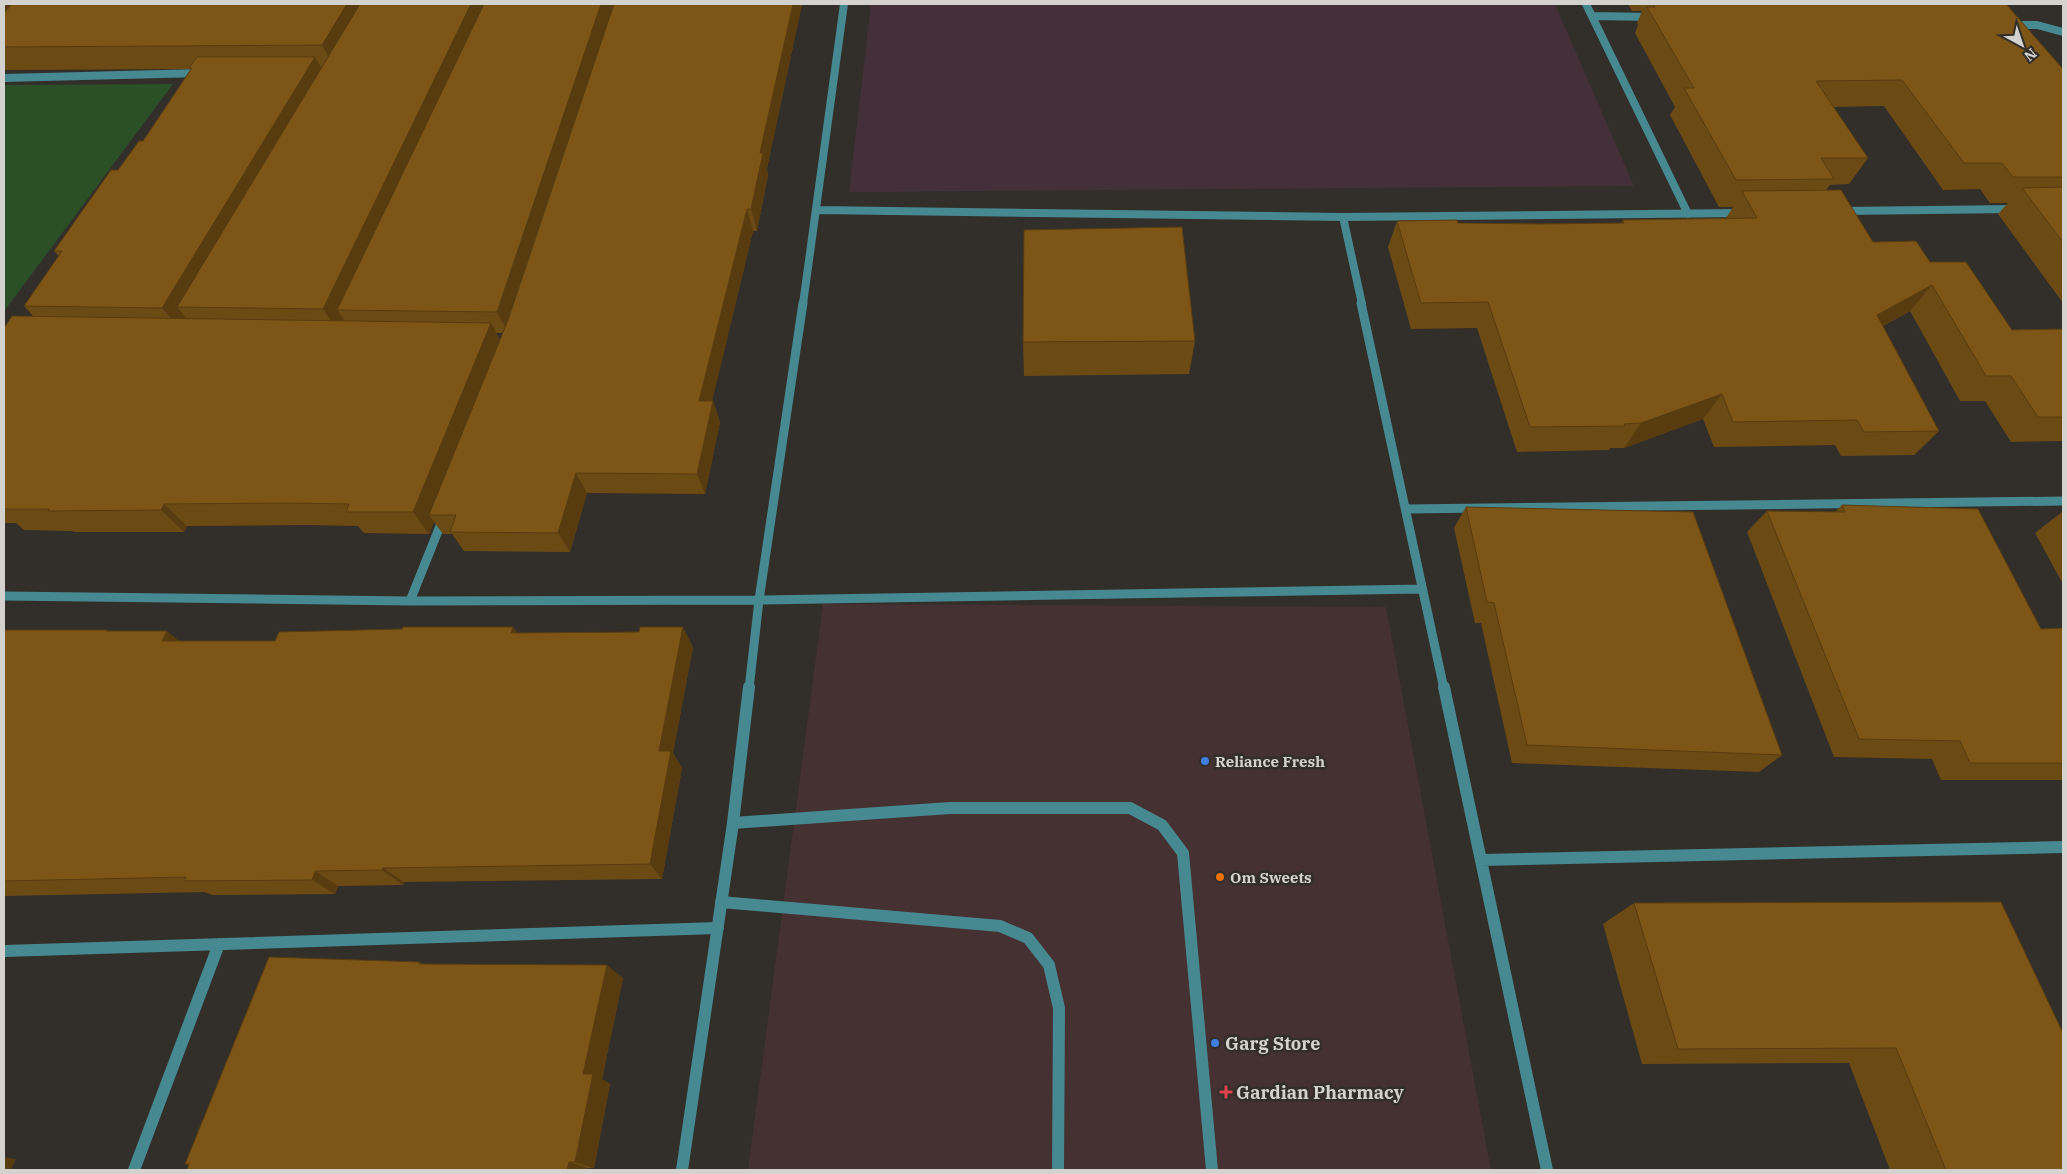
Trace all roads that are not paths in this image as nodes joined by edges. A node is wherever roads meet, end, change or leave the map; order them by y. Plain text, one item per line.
1 (844, 4) edge
2 (1586, 4) edge
3 (1592, 16) junction
4 (1660, 18) edge
5 (2008, 25) edge
6 (2063, 32) edge
7 (203, 73) junction
8 (212, 73) edge
9 (4, 78) edge
10 (197, 81) edge
11 (2024, 209) dead end
12 (817, 210) junction
13 (1836, 212) edge
14 (1748, 213) edge
15 (1688, 214) junction
16 (1343, 217) junction
17 (2063, 501) edge
18 (1406, 508) junction
19 (446, 511) edge
20 (1422, 589) junction
21 (4, 596) edge
22 (760, 600) junction
23 (410, 601) junction
24 (733, 823) junction
25 (2063, 847) edge
26 (1481, 860) junction
27 (721, 902) junction
28 (718, 928) junction
29 (219, 944) junction
30 (4, 951) edge
31 (134, 1170) edge
32 (682, 1170) edge
33 (1058, 1170) edge
34 (1212, 1170) edge
35 (1547, 1170) edge

1 - 12 street
2 - 3 street
3 - 4 street
3 - 15 street
5 - 6 street
7 - 8 street
7 - 9 street
7 - 10 street
11 - 13 street
12 - 16 street
12 - 22 street
14 - 15 street
15 - 16 street
16 - 18 street
17 - 18 street
18 - 20 street
19 - 23 street
20 - 22 street
20 - 26 street
21 - 23 street
22 - 23 street
22 - 24 street
24 - 27 street
24 - 34 street
25 - 26 street
26 - 35 street
27 - 28 street
27 - 33 street
28 - 29 street
28 - 32 street
29 - 30 street
29 - 31 street

